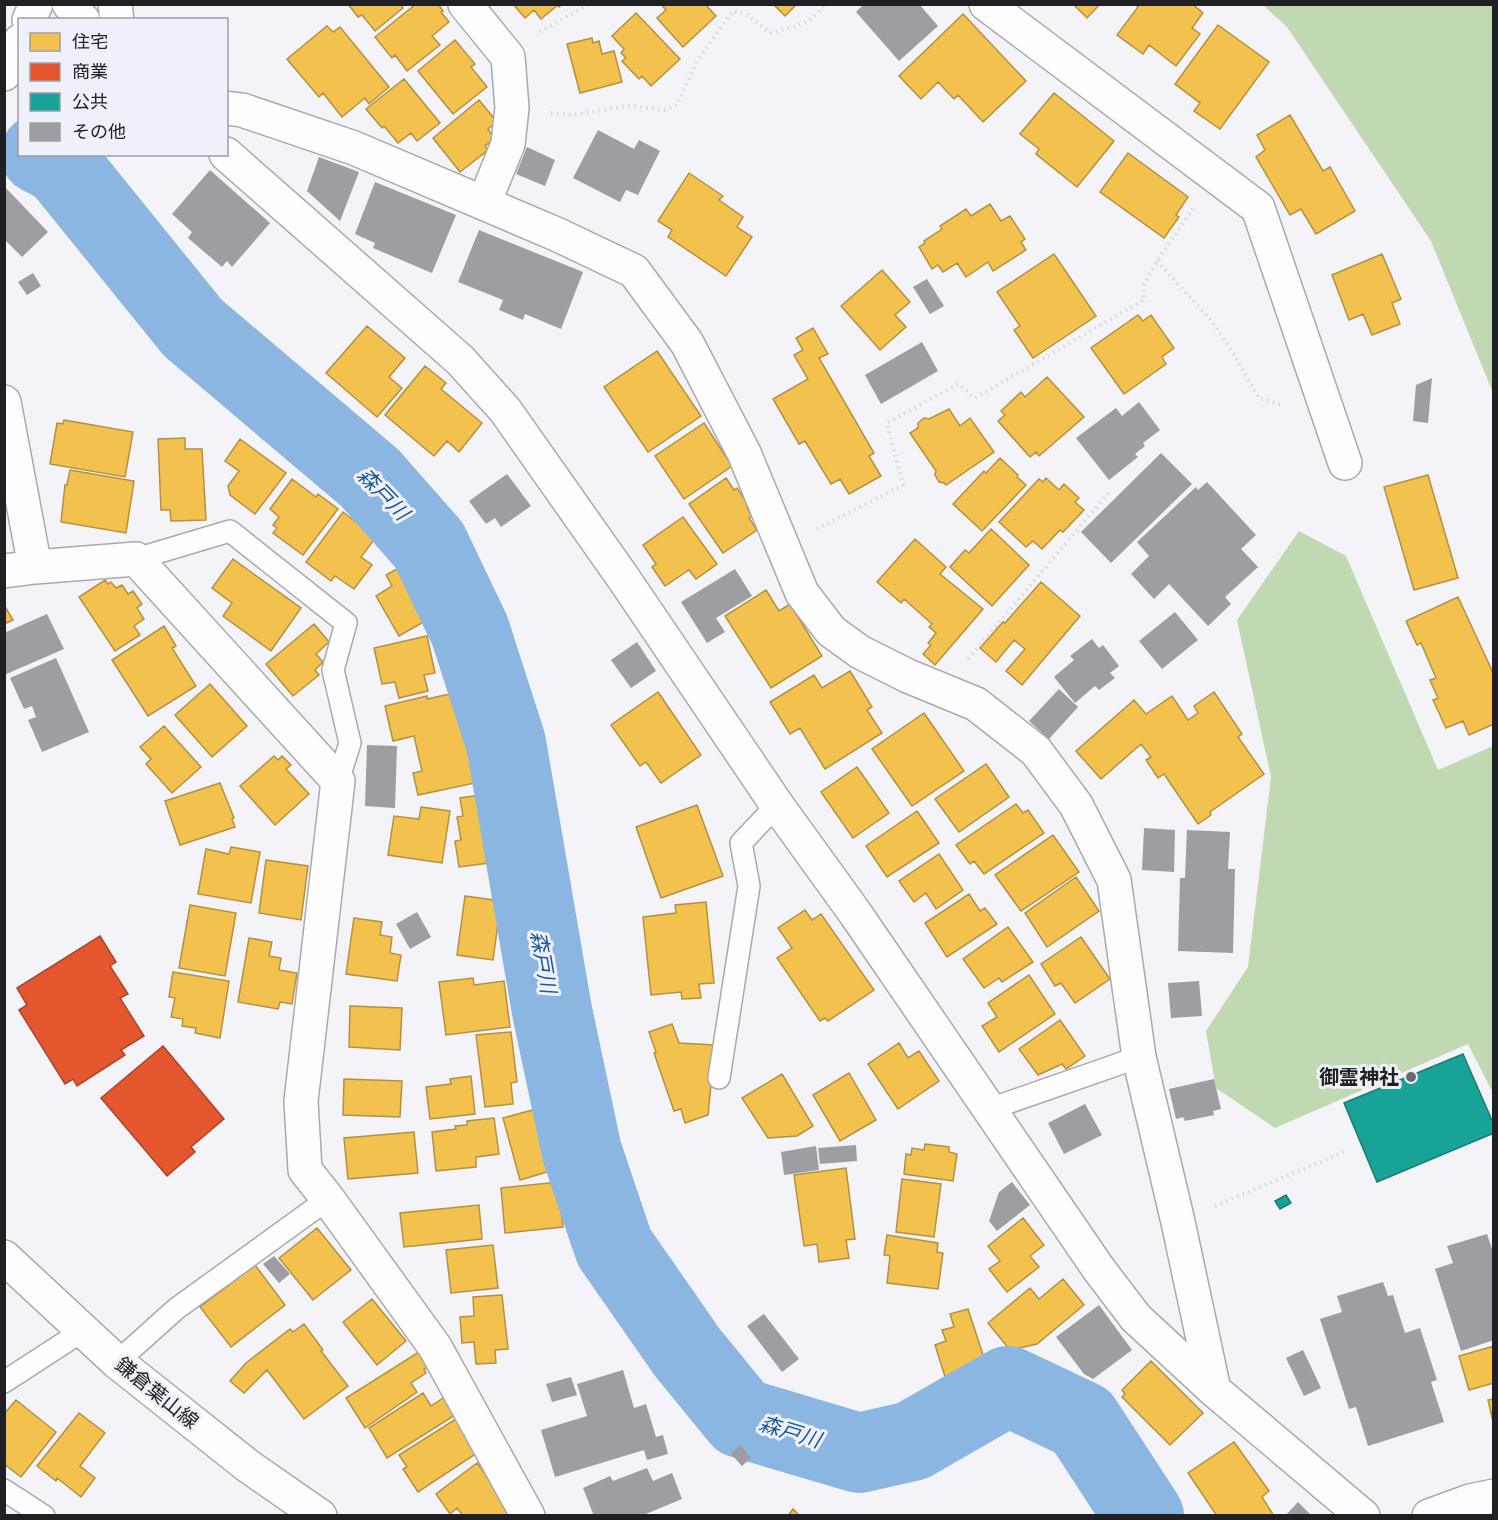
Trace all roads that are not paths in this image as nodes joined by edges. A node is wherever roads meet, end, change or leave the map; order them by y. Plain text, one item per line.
1 (36, 4) edge
2 (69, 4) edge
3 (465, 4) edge
4 (986, 4) edge
5 (30, 18) edge
6 (81, 18) edge
7 (18, 45) edge
8 (4, 74) edge
9 (228, 108) edge
10 (228, 156) edge
11 (484, 203) junction
12 (4, 402) edge
13 (1345, 462) dead end
14 (136, 559) junction
15 (20, 569) edge
16 (338, 781) junction
17 (777, 805) junction
18 (1139, 1057) junction
19 (719, 1078) dead end
20 (990, 1109) junction
21 (328, 1199) junction
22 (4, 1257) edge
23 (84, 1330) junction
24 (117, 1362) junction
25 (4, 1382) edge
26 (1214, 1390) junction
27 (4, 1490) edge
28 (1494, 1496) edge
29 (44, 1515) edge
30 (320, 1515) edge
31 (528, 1515) edge
32 (1363, 1515) edge
33 (1429, 1515) edge

1 - 5 street
2 - 6 street
3 - 11 street
4 - 13 street
7 - 8 street
9 - 11 street
10 - 17 street
11 - 18 street
12 - 15 street
14 - 15 street
14 - 16 street
14 - 16 lane
16 - 21 street
17 - 19 lane
17 - 20 street
18 - 20 lane
18 - 26 street
20 - 26 street
21 - 24 lane
21 - 31 street
22 - 23 street, 鎌倉葉山線
23 - 24 street, 鎌倉葉山線
23 - 25 lane
24 - 30 street, 鎌倉葉山線
26 - 32 street
27 - 29 lane
28 - 33 street

